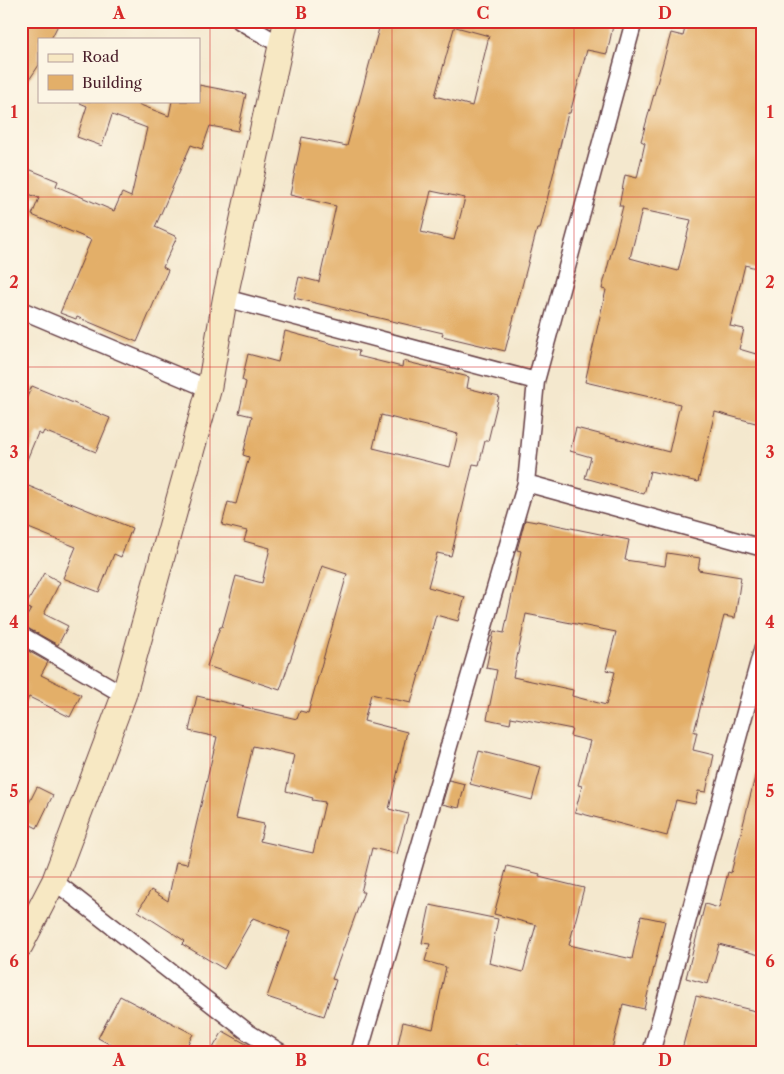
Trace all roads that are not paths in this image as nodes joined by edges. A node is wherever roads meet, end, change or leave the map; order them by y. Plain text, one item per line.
1 (240, 21) edge
2 (286, 21) edge
3 (634, 21) edge
4 (282, 46) junction
5 (225, 298) junction
6 (21, 310) edge
7 (536, 382) junction
8 (209, 389) junction
9 (526, 483) junction
10 (763, 548) edge
11 (21, 635) edge
12 (763, 647) edge
13 (124, 695) junction
14 (54, 881) junction
15 (21, 945) edge
16 (282, 1053) edge
17 (359, 1053) edge
18 (651, 1053) edge

1 - 4 street
2 - 4 main road
3 - 7 street
4 - 5 main road
5 - 7 street
5 - 8 main road
6 - 8 street
7 - 9 street
8 - 13 main road
9 - 10 street
9 - 17 street
11 - 13 street
12 - 18 street
13 - 14 main road
14 - 15 main road
14 - 16 street

